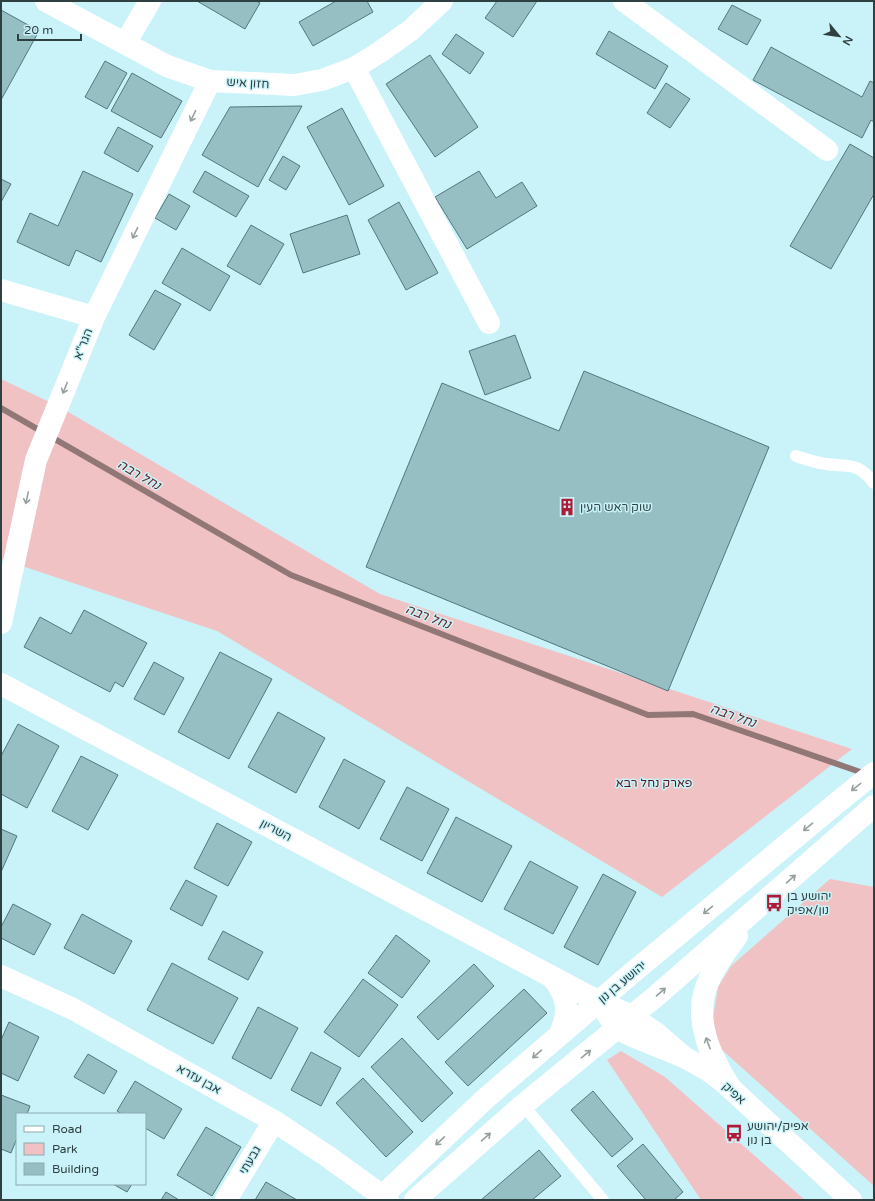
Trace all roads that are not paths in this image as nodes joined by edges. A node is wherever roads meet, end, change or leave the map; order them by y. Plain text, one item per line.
1 (46, 1) edge
2 (150, 1) edge
3 (442, 1) edge
4 (624, 1) edge
5 (126, 42) junction
6 (354, 68) junction
7 (210, 81) junction
8 (827, 150) dead end
9 (1, 290) edge
10 (94, 317) junction
11 (488, 323) dead end
12 (796, 456) dead end
13 (874, 483) edge
14 (1, 623) edge
15 (1, 684) edge
16 (874, 773) edge
17 (867, 813) edge
18 (755, 910) junction
19 (1, 976) edge
20 (552, 976) junction
21 (599, 1002) junction
22 (624, 1022) junction
23 (560, 1034) junction
24 (732, 1090) junction
25 (523, 1105) junction
26 (274, 1121) junction
27 (382, 1198) edge
28 (417, 1199) edge
29 (226, 1200) edge
30 (603, 1200) edge
31 (851, 1200) edge

1 - 5 street, חזון איש
2 - 5 street
3 - 6 street, חזון איש
4 - 8 street
5 - 7 street, חזון איש
6 - 7 street, חזון איש
6 - 11 street
7 -> 10 street, הגר"א
9 - 10 street
10 -> 14 street, הגר"א
12 - 13 lane
15 - 20 street, השריון
16 -> 21 street, יהושע בן נון
18 -> 17 street
22 -> 18 street
24 -> 18 street
19 - 26 street, אבן עזרא
20 - 21 street, השריון
20 - 23 street, השריון
21 - 22 street, אפיק
21 - 23 street, יהושע בן נון
22 - 24 street, אפיק
25 -> 22 street
23 -> 27 street, יהושע בן נון
24 - 31 street, אפיק
28 -> 25 street
25 - 30 lane
26 - 27 street, אבן עזרא
26 - 29 street, גבעתי

